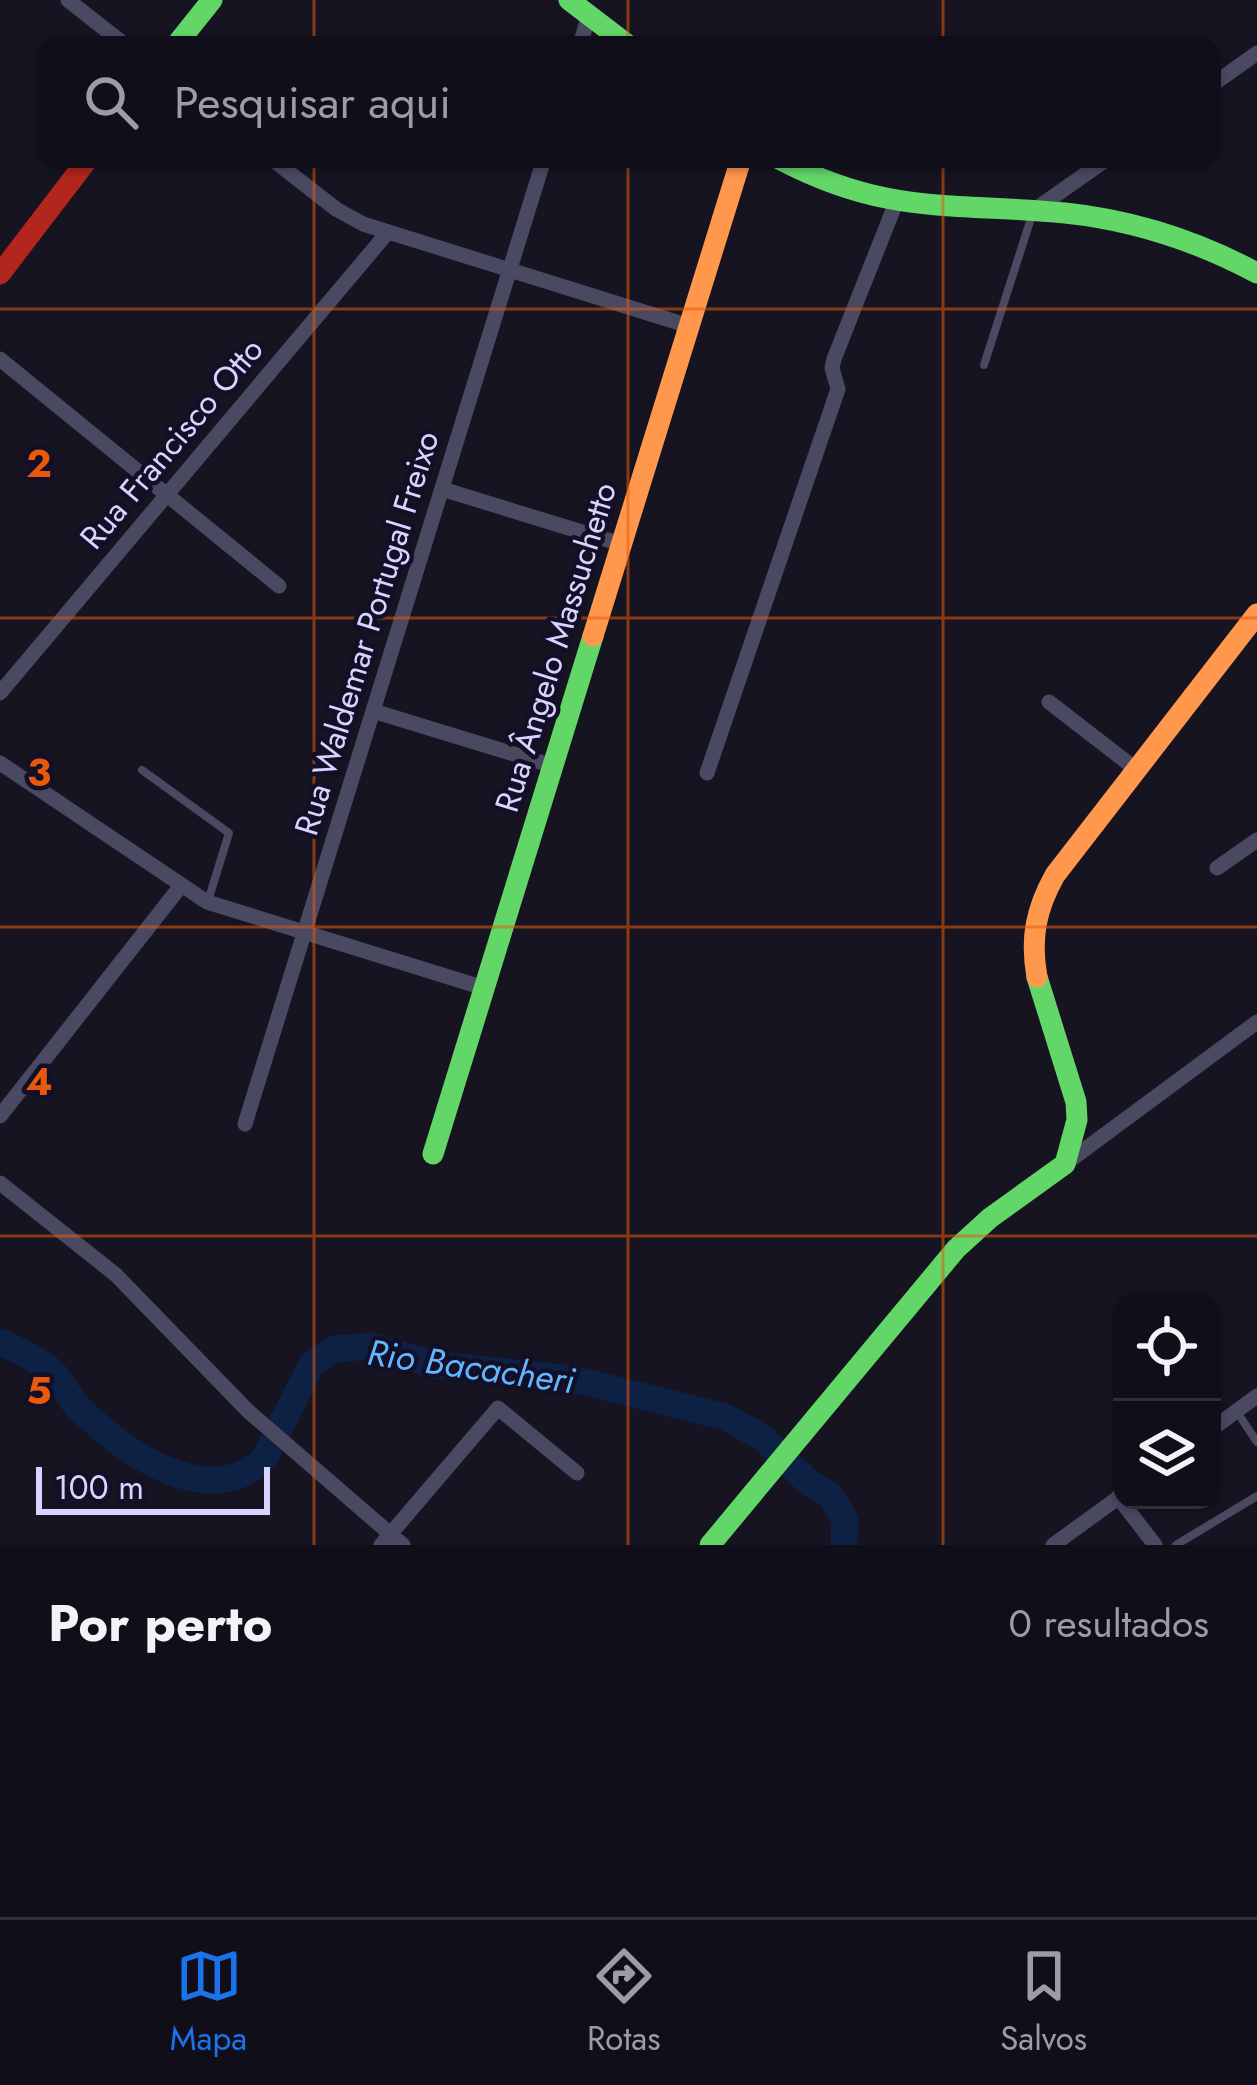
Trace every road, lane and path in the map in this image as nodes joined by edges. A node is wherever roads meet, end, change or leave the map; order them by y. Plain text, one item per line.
1 (68, 0) edge
2 (212, 0) edge
3 (569, 0) edge
4 (589, 15) junction
5 (114, 36) edge
6 (183, 36) edge
7 (583, 36) edge
8 (616, 36) edge
9 (1257, 53) edge
10 (1221, 79) edge
11 (81, 168) edge
12 (284, 168) edge
13 (541, 168) edge
14 (738, 168) edge
15 (795, 168) edge
16 (1094, 168) edge
17 (895, 205) junction
18 (1034, 211) junction
19 (388, 232) junction
20 (510, 269) junction
21 (1257, 273) edge
22 (0, 274) edge
23 (689, 326) junction
24 (0, 359) edge
25 (984, 364) dead end
26 (442, 489) junction
27 (167, 493) junction
28 (621, 544) junction
29 (279, 586) dead end
30 (1257, 614) edge
31 (0, 693) edge
32 (1049, 702) dead end
33 (373, 711) junction
34 (0, 763) edge
35 (553, 766) junction
36 (142, 770) dead end
37 (1137, 770) junction
38 (707, 773) dead end
39 (1257, 840) edge
40 (1216, 868) dead end
41 (180, 887) junction
42 (207, 902) junction
43 (304, 932) junction
44 (484, 988) junction
45 (1257, 1022) edge
46 (0, 1116) edge
47 (245, 1124) dead end
48 (433, 1154) dead end
49 (1065, 1164) junction
50 (0, 1183) edge
51 (1257, 1396) edge
52 (1236, 1411) junction
53 (1221, 1422) edge
54 (1257, 1442) edge
55 (578, 1473) dead end
56 (1257, 1496) edge
57 (1113, 1501) edge
58 (1129, 1509) edge
59 (392, 1541) edge
60 (710, 1545) edge
61 (1053, 1545) edge
62 (1155, 1545) edge
63 (1176, 1545) edge

1 - 5 street
2 - 6 street
3 - 4 street
4 - 7 street
4 - 8 street
9 - 10 street
11 - 22 street
12 - 19 street
13 - 20 street, Rua Waldemar Portugal Freixo
14 - 23 street, Rua Ângelo Massuchetto
15 - 17 street
16 - 18 street
17 - 18 street
17 - 38 street
18 - 21 street
18 - 25 lane
19 - 20 street
19 - 27 street, Rua Francisco Otto
20 - 23 street
20 - 26 street, Rua Waldemar Portugal Freixo
23 - 28 street, Rua Ângelo Massuchetto
24 - 27 street
26 - 28 street
26 - 33 street, Rua Waldemar Portugal Freixo
27 - 29 street
27 - 31 street, Rua Francisco Otto
28 - 35 street, Rua Ângelo Massuchetto
30 - 37 street
32 - 37 street
33 - 35 street
33 - 43 street, Rua Waldemar Portugal Freixo
34 - 41 street
35 - 44 street, Rua Ângelo Massuchetto
36 - 42 lane
37 - 49 street
39 - 40 street
41 - 42 street
41 - 46 street
42 - 43 street
43 - 44 street
43 - 47 street, Rua Waldemar Portugal Freixo
44 - 48 street, Rua Ângelo Massuchetto
45 - 49 street
49 - 60 street
50 - 59 street
51 - 52 street
52 - 53 street
52 - 54 lane
55 - 59 street
56 - 63 lane
57 - 61 street
58 - 62 street

